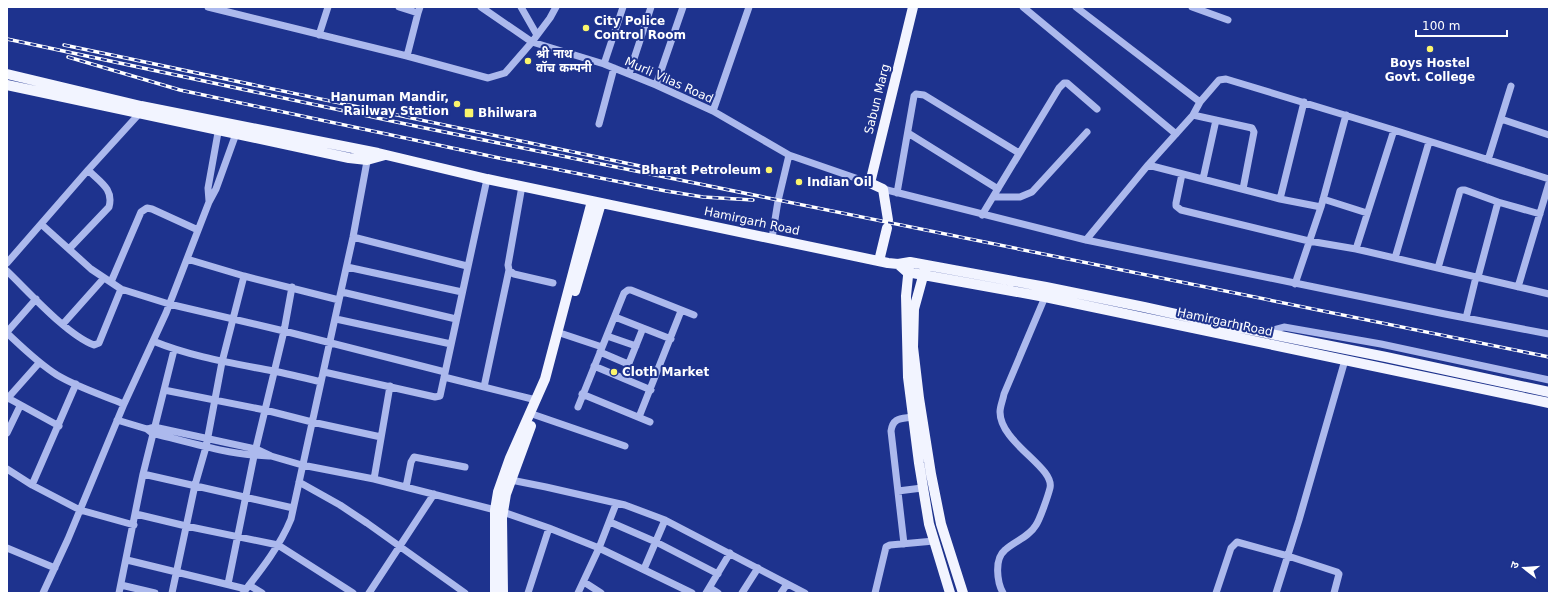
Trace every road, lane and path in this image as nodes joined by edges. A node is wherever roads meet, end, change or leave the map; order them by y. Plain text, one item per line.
1 (208, 7) edge
2 (328, 7) edge
3 (399, 7) edge
4 (481, 7) edge
5 (521, 7) edge
6 (556, 7) edge
7 (623, 7) edge
8 (651, 7) edge
9 (683, 7) edge
10 (749, 7) edge
11 (1023, 7) edge
12 (1076, 7) edge
13 (1192, 7) edge
14 (911, 8) edge
15 (419, 10) edge
16 (1228, 20) dead end
17 (319, 35) junction
18 (537, 35) junction
19 (532, 42) junction
20 (407, 56) junction
21 (604, 64) junction
22 (614, 68) junction
23 (7, 74) edge
24 (629, 74) junction
25 (656, 85) junction
26 (7, 86) edge
27 (1511, 86) dead end
28 (1200, 102) junction
29 (1304, 102) junction
30 (1097, 109) dead end
31 (713, 112) junction
32 (139, 114) junction
33 (1193, 115) junction
34 (1346, 115) junction
35 (1501, 119) junction
36 (1216, 120) junction
37 (599, 124) dead end
38 (219, 126) junction
39 (238, 130) junction
40 (1394, 130) junction
41 (1087, 132) dead end
42 (908, 133) junction
43 (1176, 134) junction
44 (1549, 135) edge
45 (1429, 142) junction
46 (1019, 153) junction
47 (789, 155) junction
48 (368, 156) junction
49 (1488, 160) junction
50 (1148, 165) junction
51 (88, 170) junction
52 (1182, 174) junction
53 (1203, 179) junction
54 (1549, 179) edge
55 (487, 180) junction
56 (870, 183) junction
57 (1549, 183) edge
58 (522, 186) junction
59 (883, 189) junction
60 (998, 189) junction
61 (1243, 189) junction
62 (897, 193) junction
63 (993, 197) junction
64 (1280, 199) junction
65 (1323, 199) junction
66 (209, 202) junction
67 (597, 202) junction
68 (1498, 202) junction
69 (1320, 207) junction
70 (1367, 213) junction
71 (982, 214) junction
72 (1540, 214) junction
73 (41, 224) junction
74 (198, 230) junction
75 (353, 237) junction
76 (772, 238) junction
77 (1086, 240) junction
78 (1309, 240) junction
79 (69, 249) junction
80 (1356, 249) junction
81 (1395, 258) junction
82 (188, 259) junction
83 (879, 261) junction
84 (7, 263) edge
85 (468, 266) junction
86 (347, 267) junction
87 (909, 267) junction
88 (1438, 268) junction
89 (510, 270) junction
90 (925, 270) junction
91 (7, 271) edge
92 (244, 276) junction
93 (1477, 277) junction
94 (107, 280) junction
95 (553, 283) dead end
96 (1295, 284) junction
97 (1518, 286) junction
98 (292, 287) junction
99 (121, 289) junction
100 (342, 292) junction
101 (462, 292) junction
102 (1549, 294) edge
103 (1045, 297) junction
104 (36, 299) junction
105 (339, 300) junction
106 (169, 304) junction
107 (681, 311) junction
108 (694, 315) dead end
109 (615, 317) junction
110 (456, 318) junction
111 (1466, 318) junction
112 (232, 319) junction
113 (336, 319) junction
114 (63, 324) junction
115 (644, 328) junction
116 (284, 331) junction
117 (7, 333) edge
118 (563, 334) junction
119 (1549, 334) edge
120 (607, 336) junction
121 (1266, 338) junction
122 (671, 339) junction
123 (153, 341) junction
124 (330, 343) junction
125 (451, 344) junction
126 (636, 346) junction
127 (174, 350) junction
128 (601, 350) junction
129 (1345, 360) junction
130 (39, 362) junction
131 (222, 362) junction
132 (628, 364) junction
133 (594, 366) junction
134 (275, 371) junction
135 (324, 372) junction
136 (445, 375) junction
137 (623, 378) junction
138 (1549, 380) edge
139 (321, 382) junction
140 (76, 384) junction
141 (390, 386) junction
142 (484, 387) junction
143 (164, 390) junction
144 (651, 390) junction
145 (1549, 392) edge
146 (582, 394) junction
147 (7, 399) edge
148 (536, 400) junction
149 (214, 401) junction
150 (1549, 403) edge
151 (124, 404) junction
152 (20, 406) junction
153 (578, 406) dead end
154 (266, 410) junction
155 (535, 415) junction
156 (639, 417) junction
157 (913, 417) junction
158 (117, 420) junction
159 (312, 422) junction
160 (650, 422) dead end
161 (59, 426) junction
162 (151, 430) junction
163 (7, 433) edge
164 (381, 437) junction
165 (208, 438) junction
166 (625, 446) dead end
167 (206, 447) junction
168 (255, 452) junction
169 (302, 465) junction
170 (465, 467) dead end
171 (7, 469) edge
172 (143, 474) junction
173 (374, 479) junction
174 (511, 480) junction
175 (299, 482) junction
176 (32, 485) junction
177 (195, 485) junction
178 (406, 487) junction
179 (922, 488) junction
180 (898, 491) junction
181 (434, 494) junction
182 (246, 497) junction
183 (616, 504) junction
184 (293, 508) junction
185 (80, 510) junction
186 (499, 511) junction
187 (136, 514) junction
188 (666, 520) junction
189 (610, 522) junction
190 (134, 524) junction
191 (186, 526) junction
192 (549, 528) junction
193 (236, 537) junction
194 (934, 541) junction
195 (656, 542) junction
196 (278, 544) junction
197 (904, 544) junction
198 (399, 547) junction
199 (7, 548) edge
200 (599, 548) junction
201 (730, 553) junction
202 (1288, 556) junction
203 (127, 560) junction
204 (55, 568) junction
205 (758, 568) junction
206 (644, 569) junction
207 (177, 572) junction
208 (718, 574) junction
209 (584, 582) junction
210 (228, 584) junction
211 (787, 584) junction
212 (121, 585) junction
213 (246, 589) edge
214 (708, 590) edge
215 (43, 593) edge
216 (119, 593) edge
217 (155, 593) edge
218 (172, 593) edge
219 (262, 593) edge
220 (353, 593) edge
221 (369, 593) edge
222 (465, 593) edge
223 (495, 593) edge
224 (503, 593) edge
225 (528, 593) edge
226 (578, 593) edge
227 (601, 593) edge
228 (692, 593) edge
229 (718, 593) edge
230 (742, 593) edge
231 (781, 593) edge
232 (805, 593) edge
233 (875, 593) edge
234 (950, 593) edge
235 (962, 593) edge
236 (1003, 593) edge
237 (1216, 593) edge
238 (1276, 593) edge
239 (1334, 593) edge

1 - 17 street
2 - 17 street
3 - 15 street
4 - 19 street, Murli Vilas Road
5 - 18 street
6 - 18 street
7 - 21 street
8 - 24 street
9 - 25 street
10 - 31 street
11 - 43 street
12 - 28 street
13 - 16 street
14 - 56 main road, Sabun Marg
15 - 20 street
17 - 20 street
18 - 19 street
19 - 20 street
19 - 21 street, Murli Vilas Road
21 - 22 street, Murli Vilas Road
22 - 24 street, Murli Vilas Road
22 - 37 street
23 - 38 main road
24 - 25 street, Murli Vilas Road
25 - 31 street, Murli Vilas Road
26 - 32 main road
27 - 35 street
28 - 29 street
28 - 33 street
29 - 34 street
29 - 64 street
30 - 46 street
31 - 47 street, Murli Vilas Road
32 - 38 main road
32 - 51 street
33 - 36 street
33 - 43 street
34 - 40 street
34 - 65 street
35 - 44 street
35 - 49 street
36 - 53 street
36 - 61 street
38 - 39 main road
38 - 66 street
39 - 48 main road
39 - 66 street
40 - 45 street
40 - 70 street
41 - 63 street
42 - 46 street
42 - 60 street
42 - 62 street
43 - 50 street
45 - 49 street
45 - 81 street
46 - 60 street
47 - 56 street, Murli Vilas Road
47 - 76 street
48 - 55 main road, Hamirgarh Road
48 - 75 street
49 - 54 street
50 - 52 street
50 - 77 street
51 - 73 street
51 - 79 street
52 - 53 street
52 - 78 street
53 - 61 street
55 - 58 main road, Hamirgarh Road
55 - 85 street
56 - 59 main road
57 - 72 street
58 - 67 main road, Hamirgarh Road
58 - 89 street
59 - 62 street
59 - 83 main road
60 - 63 street
61 - 64 street
62 - 71 street
63 - 71 street
64 - 69 street
65 - 69 street
65 - 70 street
66 - 74 street
67 - 76 main road, Hamirgarh Road
67 - 118 main road
67 - 148 main road
68 - 72 street
68 - 88 street
68 - 93 street
69 - 78 street
70 - 80 street
71 - 77 street
72 - 97 street
73 - 79 street
73 - 84 street
74 - 82 street
74 - 94 street
75 - 85 street
75 - 86 street
76 - 83 main road, Hamirgarh Road
77 - 96 street
78 - 80 street
78 - 96 street
79 - 94 street
80 - 81 street
81 - 88 street
82 - 92 street
82 - 106 street
83 - 87 main road, Hamirgarh Road
85 - 101 street
86 - 100 street
86 - 101 street
87 - 90 main road, Hamirgarh Road
87 - 157 main road
88 - 93 street
89 - 95 street
89 - 142 street
90 - 103 main road, Hamirgarh Road
90 - 121 main road, Hamirgarh Road
90 - 235 main road
91 - 104 street
92 - 98 street
92 - 112 street
93 - 97 street
93 - 111 street
94 - 99 street
94 - 114 street
96 - 111 street
97 - 102 street
98 - 105 street
98 - 116 street
99 - 106 street
99 - 114 street
100 - 105 street
100 - 110 street
101 - 110 street
103 - 121 main road, Hamirgarh Road
103 - 236 street
104 - 114 street
104 - 117 street
105 - 113 street
106 - 112 street
106 - 123 street
107 - 108 street
107 - 109 street
107 - 122 street
109 - 115 street
109 - 120 street
110 - 125 street
111 - 119 street
112 - 116 street
112 - 131 street
113 - 124 street
113 - 125 street
115 - 122 street
115 - 126 street
116 - 124 street
116 - 134 street
117 - 130 street
118 - 128 street
118 - 155 main road
120 - 126 street
120 - 128 street
121 - 129 main road, Hamirgarh Road
121 - 138 street
121 - 145 main road, Hamirgarh Road
122 - 144 street
123 - 127 street
123 - 151 street
124 - 135 street
124 - 136 street
125 - 136 street
126 - 132 street
127 - 131 street
127 - 143 street
128 - 132 street
128 - 133 street
129 - 150 main road, Hamirgarh Road
129 - 202 street
130 - 140 street
130 - 147 street
131 - 134 street
131 - 149 street
132 - 137 street
133 - 137 street
133 - 146 street
134 - 139 street
134 - 154 street
135 - 139 street
135 - 141 street
136 - 141 street
136 - 142 street
137 - 144 street
139 - 159 street
140 - 151 street
140 - 161 street
141 - 164 street
142 - 148 street
143 - 149 street
143 - 162 street
144 - 156 street
146 - 153 street
146 - 156 street
147 - 152 street
148 - 186 main road
149 - 154 street
149 - 165 street
151 - 158 street
152 - 161 street
152 - 163 street
154 - 159 street
154 - 168 street
155 - 166 street
155 - 174 main road
156 - 160 street
157 - 179 main road
157 - 180 street
158 - 162 street
158 - 185 street
159 - 164 street
159 - 169 street
161 - 176 street
162 - 165 street
162 - 167 street
162 - 172 street
164 - 173 street
165 - 167 street
165 - 168 street
167 - 168 street
167 - 177 street
168 - 169 street
168 - 182 street
169 - 173 street
169 - 175 street
170 - 178 street
171 - 176 street
172 - 177 street
172 - 187 street
173 - 178 street
174 - 183 street
174 - 186 main road
175 - 184 street
175 - 198 street
176 - 185 street
177 - 182 street
177 - 191 street
178 - 181 street
179 - 180 street
179 - 194 main road
180 - 197 street
181 - 186 street
181 - 198 street
182 - 184 street
182 - 193 street
183 - 188 street
183 - 189 street
184 - 196 street
185 - 190 street
185 - 204 street
186 - 192 street
186 - 223 main road
186 - 224 main road
187 - 190 street
187 - 191 street
188 - 195 street
188 - 201 street
189 - 195 street
189 - 200 street
190 - 203 street
191 - 193 street
191 - 207 street
192 - 200 street
192 - 225 street
193 - 196 street
193 - 210 street
194 - 197 street
194 - 234 main road
195 - 206 street
195 - 208 street
196 - 213 street
196 - 220 street
197 - 233 street
198 - 221 street
198 - 222 street
199 - 204 street
200 - 206 street
200 - 209 street
201 - 205 street
201 - 208 street
202 - 237 street
202 - 238 street
202 - 239 street
203 - 207 street
203 - 212 street
204 - 215 street
205 - 211 street
205 - 230 street
206 - 228 street
207 - 210 street
207 - 218 street
208 - 214 street
209 - 226 street
209 - 227 street
210 - 213 street
211 - 231 street
211 - 232 street
212 - 216 street
212 - 217 street
213 - 219 street
214 - 229 street

